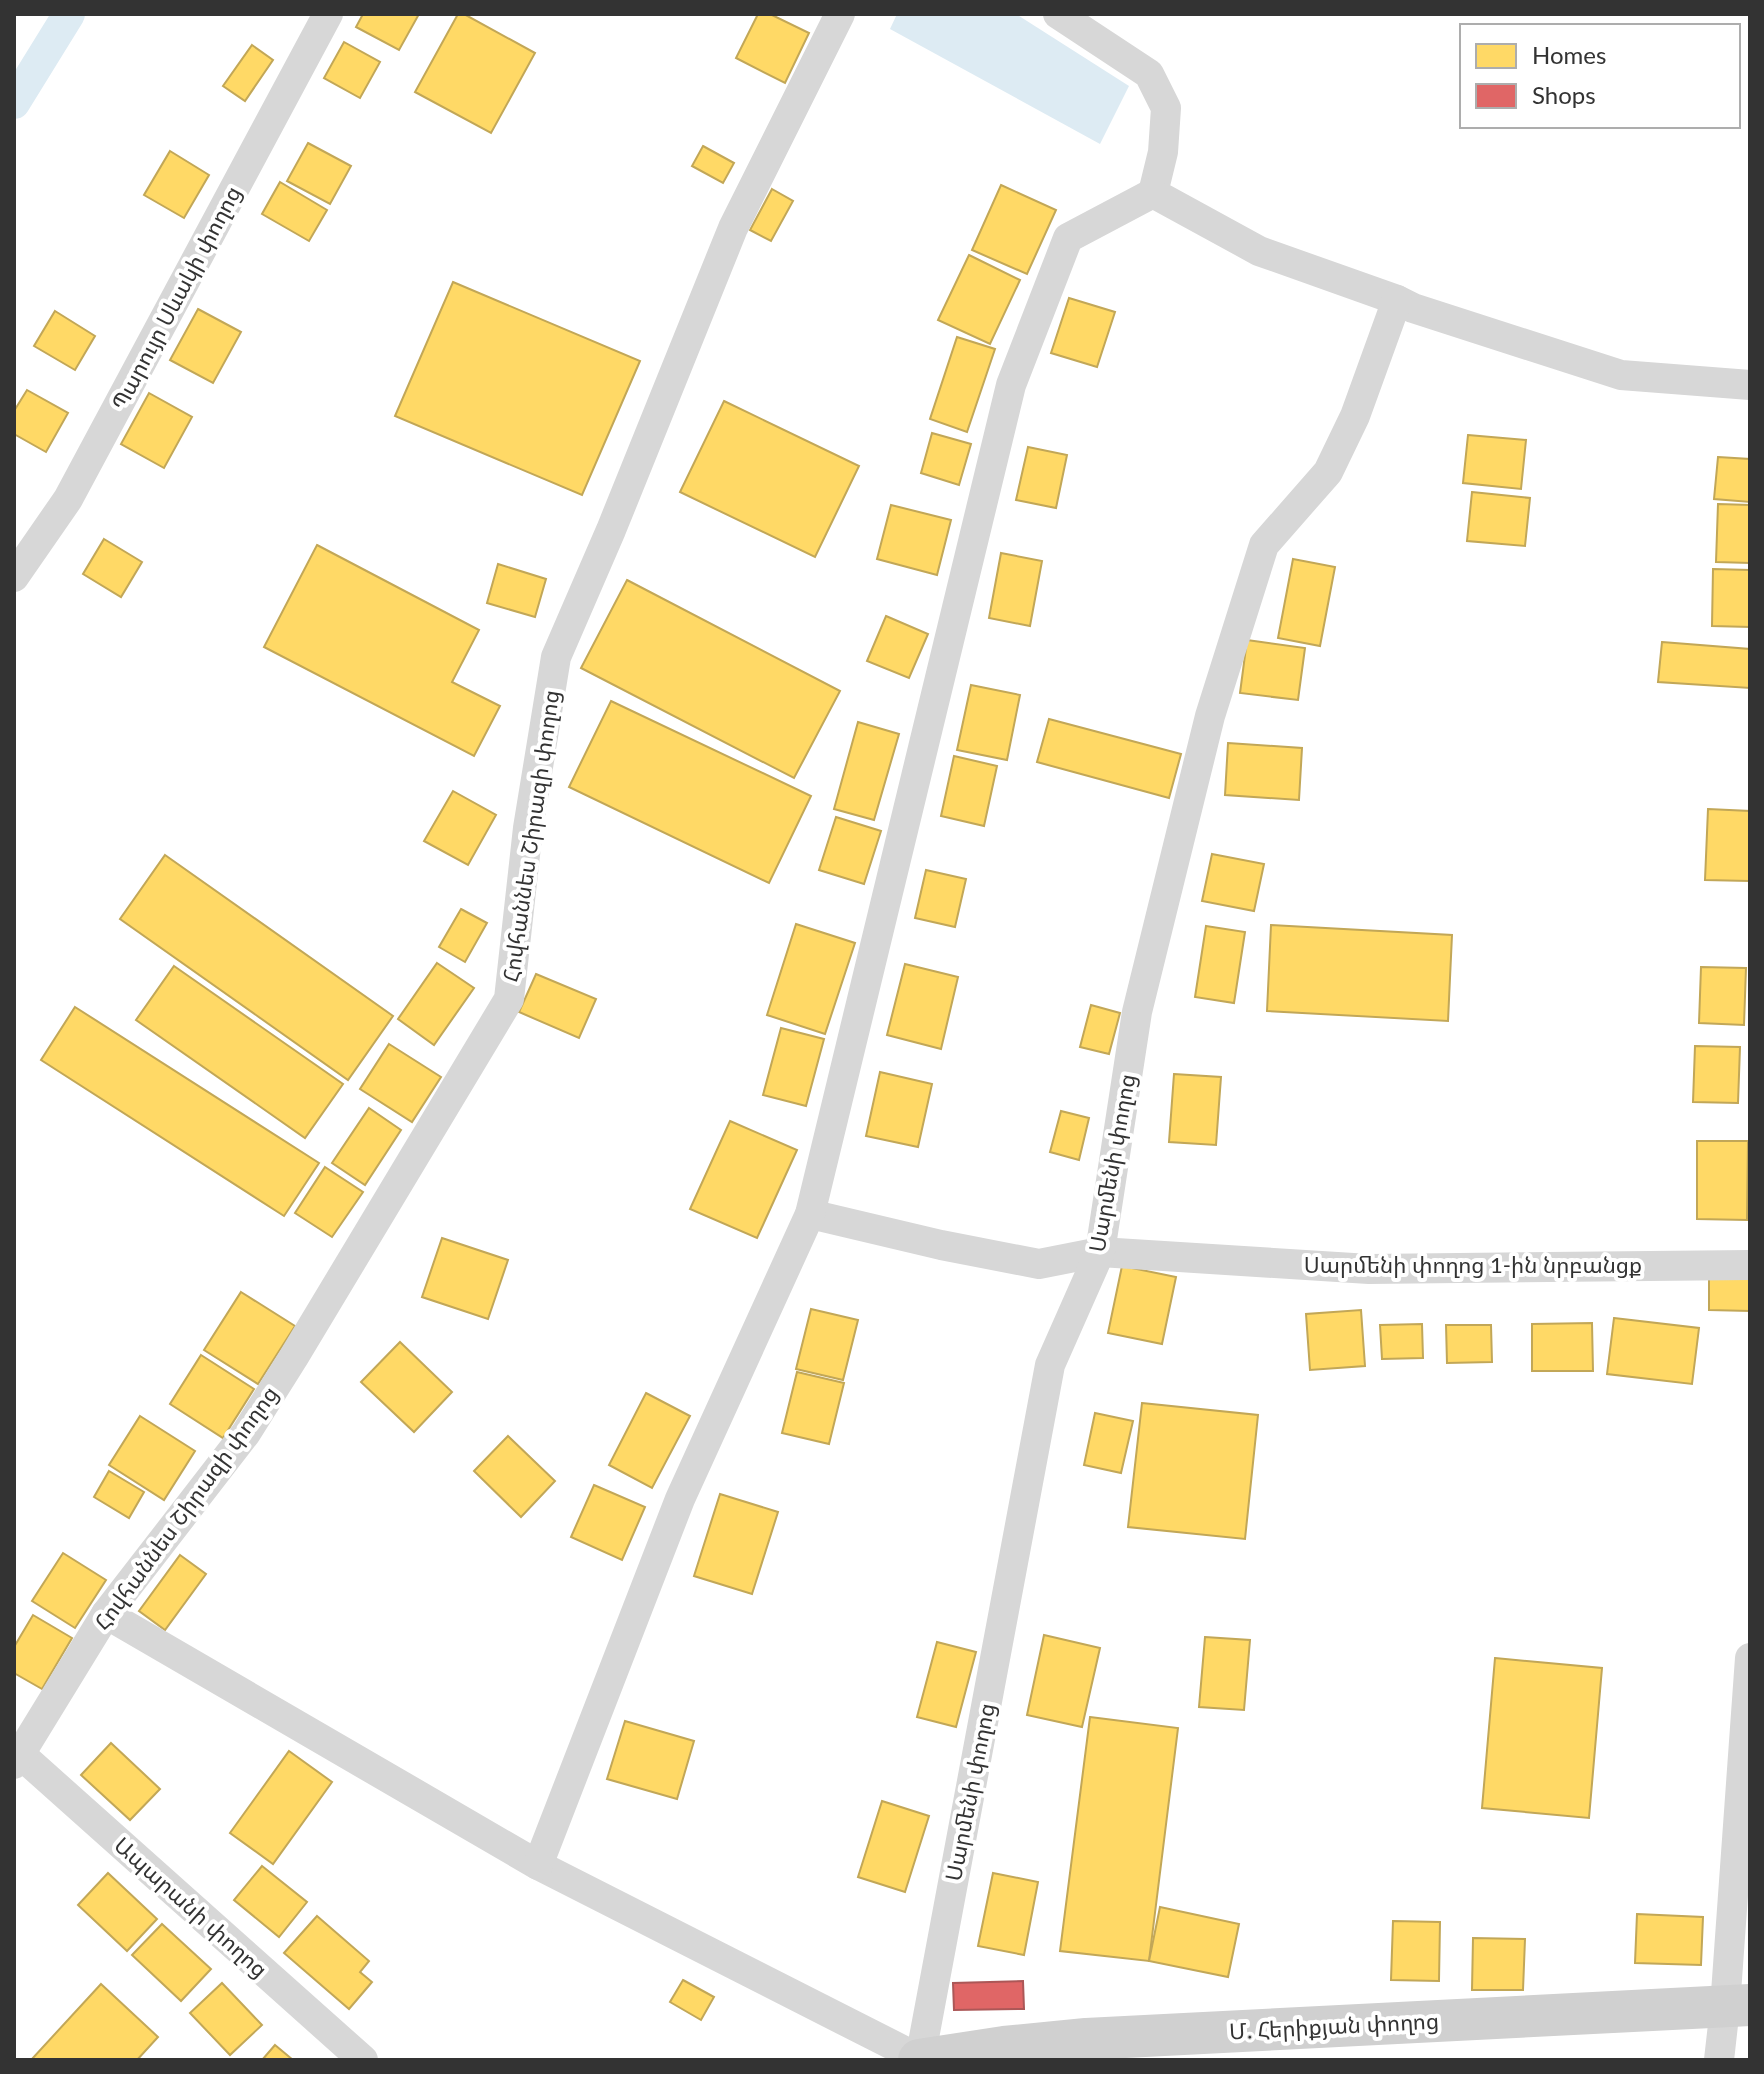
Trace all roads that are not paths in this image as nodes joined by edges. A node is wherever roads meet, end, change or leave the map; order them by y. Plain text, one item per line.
1 (328, 14) edge
2 (840, 14) edge
3 (1058, 14) edge
4 (1153, 193) junction
5 (1397, 300) junction
6 (1750, 385) edge
7 (14, 577) edge
8 (810, 1214) junction
9 (1100, 1252) junction
10 (1750, 1265) edge
11 (106, 1614) junction
12 (1750, 1658) edge
13 (17, 1759) edge
14 (538, 1865) junction
15 (1737, 2006) edge
16 (363, 2060) edge
17 (920, 2060) edge
18 (1719, 2060) edge

1 - 7 street, Պարույր Սևակի փողոց
2 - 11 street, Հովհաննես Շիրազի փողոց
3 - 4 street
4 - 5 street
4 - 8 street
5 - 6 street
5 - 9 street, Սարմենի փողոց
8 - 9 street, Սարմենի փողոց 1-ին նրբանցք
8 - 14 street
9 - 10 street, Սարմենի փողոց 1-ին նրբանցք
9 - 17 street, Սարմենի փողոց
11 - 13 street, Հովհաննես Շիրազի փողոց
11 - 14 street
12 - 15 street
13 - 16 street, Ապարանի փողոց
14 - 17 street
15 - 17 main road, Մ. Հերիքյան փողոց
15 - 18 street

